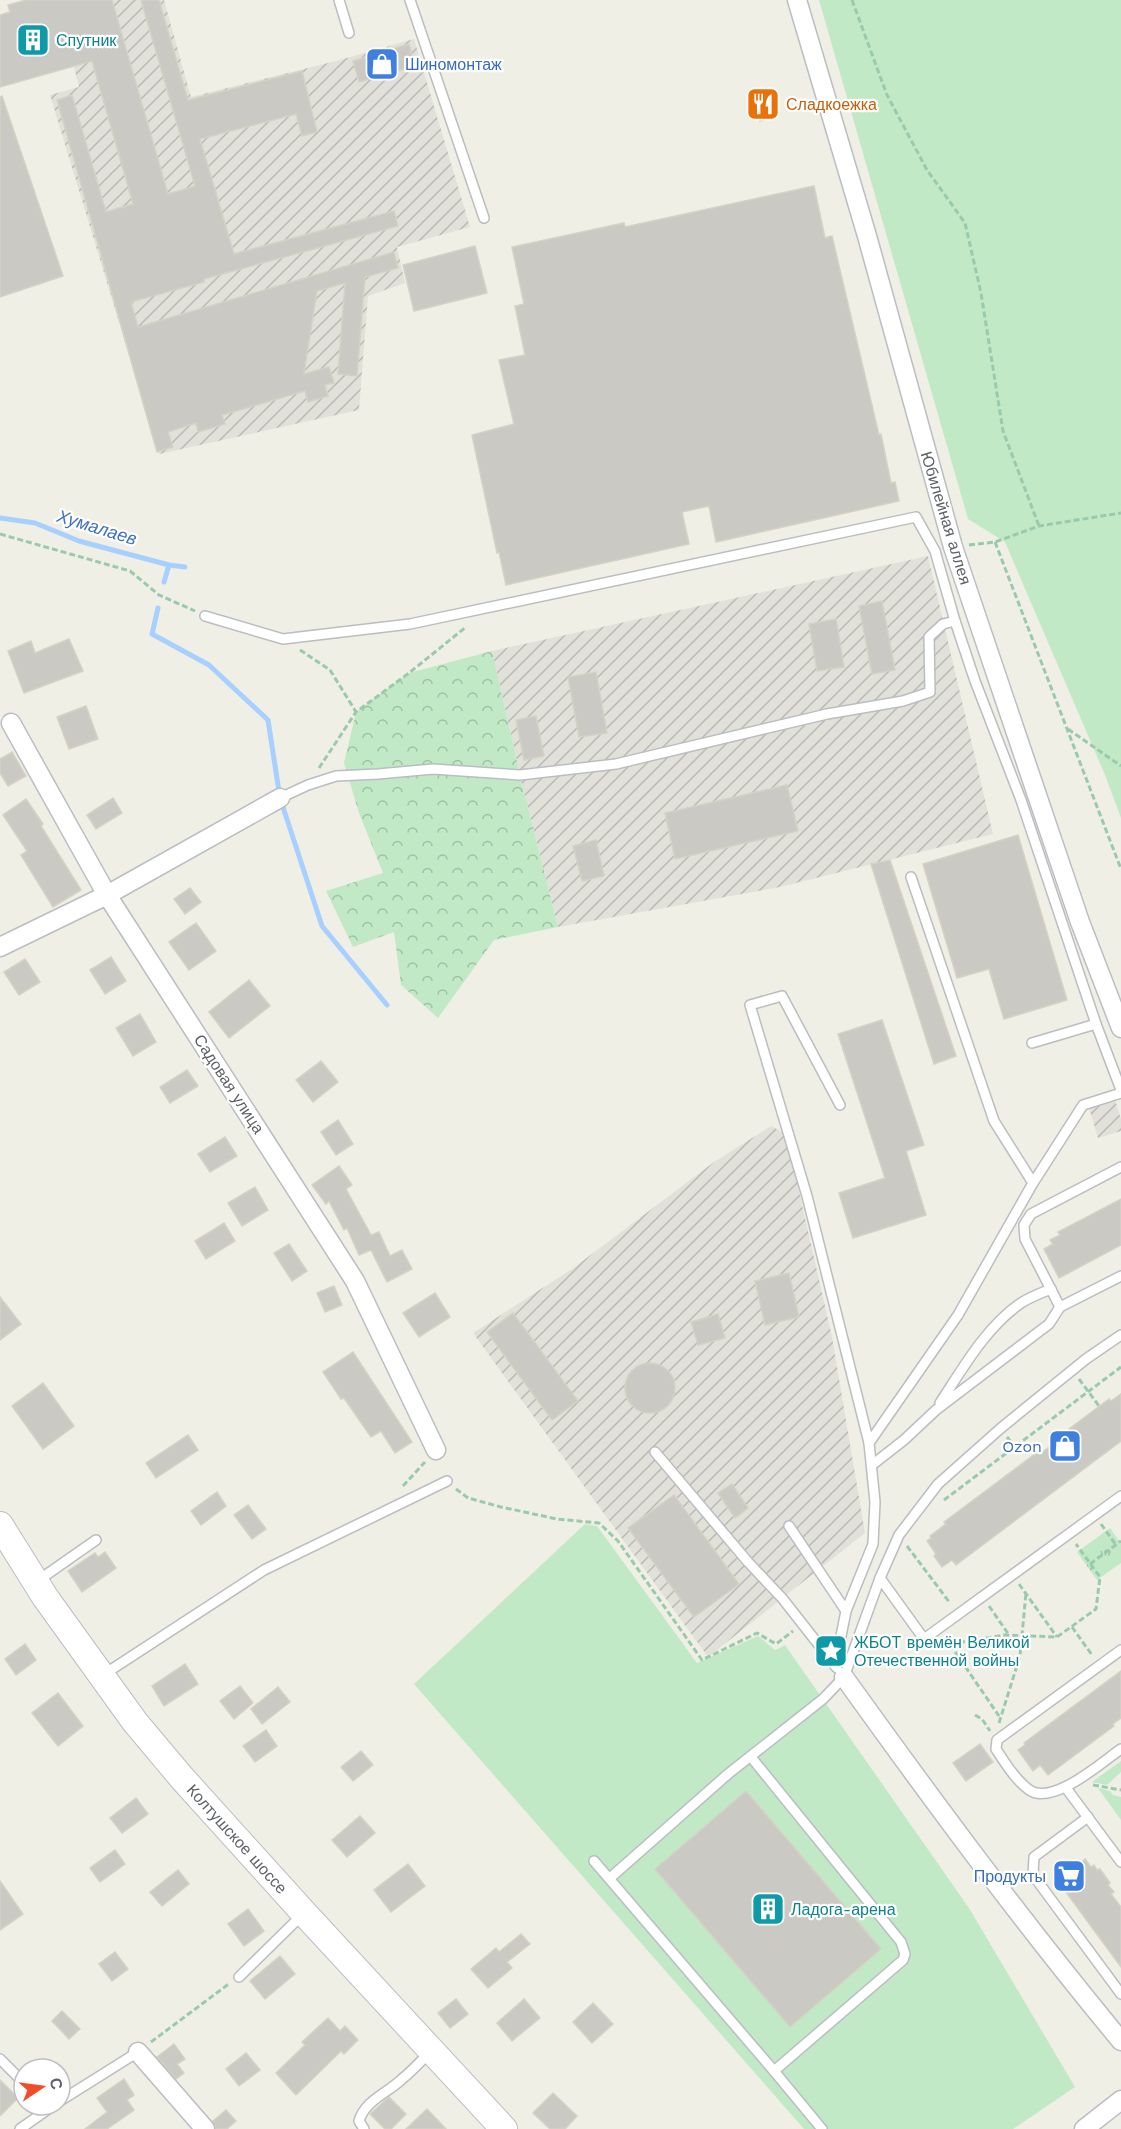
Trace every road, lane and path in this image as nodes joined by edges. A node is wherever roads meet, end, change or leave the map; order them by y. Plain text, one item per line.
1 (339, 0) edge
2 (410, 0) edge
3 (797, 0) edge
4 (852, 0) edge
5 (349, 33) dead end
6 (484, 218) dead end
7 (1121, 513) edge
8 (1039, 526) junction
9 (0, 534) edge
10 (995, 542) junction
11 (953, 547) junction
12 (490, 607) junction
13 (205, 616) joint
14 (955, 621) junction
15 (283, 639) junction
16 (356, 712) junction
17 (11, 723) dead end
18 (1067, 728) junction
19 (1121, 766) edge
20 (308, 785) junction
21 (280, 798) joint
22 (1121, 869) edge
23 (910, 876) dead end
24 (107, 895) junction
25 (0, 946) edge
26 (1096, 1024) junction
27 (1121, 1028) edge
28 (1032, 1043) dead end
29 (1121, 1092) edge
30 (840, 1105) dead end
31 (1121, 1167) edge
32 (1033, 1183) junction
33 (1121, 1276) edge
34 (1051, 1289) junction
35 (1060, 1307) junction
36 (1121, 1335) edge
37 (1121, 1367) edge
38 (1072, 1370) junction
39 (1089, 1392) junction
40 (1099, 1406) dead end
41 (936, 1410) junction
42 (869, 1443) junction
43 (436, 1450) joint
44 (655, 1452) dead end
45 (872, 1465) junction
46 (447, 1481) joint
47 (1121, 1496) edge
48 (405, 1503) junction
49 (937, 1505) dead end
50 (1094, 1515) junction
51 (0, 1525) edge
52 (789, 1526) dead end
53 (1068, 1534) junction
54 (899, 1535) junction
55 (96, 1540) dead end
56 (1121, 1541) edge
57 (1116, 1545) junction
58 (1090, 1564) junction
59 (1013, 1575) junction
60 (880, 1578) junction
61 (36, 1582) junction
62 (1026, 1593) junction
63 (982, 1597) junction
64 (846, 1611) junction
65 (958, 1614) junction
66 (802, 1624) junction
67 (1072, 1627) junction
68 (939, 1628) junction
69 (1010, 1635) junction
70 (1022, 1635) junction
71 (1058, 1637) junction
72 (1083, 1643) dead end
73 (950, 1644) junction
74 (1121, 1650) edge
75 (839, 1672) junction
76 (101, 1676) junction
77 (975, 1715) dead end
78 (999, 1716) junction
79 (997, 1740) junction
80 (1121, 1749) edge
81 (751, 1757) junction
82 (1070, 1785) junction
83 (1121, 1790) edge
84 (1088, 1817) junction
85 (594, 1861) dead end
86 (1121, 1862) edge
87 (609, 1878) junction
88 (304, 1913) junction
89 (239, 1977) joint
90 (1121, 1994) edge
91 (1121, 2041) edge
92 (431, 2051) junction
93 (138, 2052) junction
94 (0, 2059) edge
95 (12, 2071) edge
96 (774, 2071) junction
97 (72, 2093) edge
98 (1121, 2100) edge
99 (36, 2117) edge
100 (20, 2129) edge
101 (205, 2129) edge
102 (364, 2129) edge
103 (504, 2129) edge
104 (822, 2129) edge
105 (1084, 2129) edge

1 - 5 lane
2 - 6 lane
3 - 11 street, Юбилейная аллея
4 - 8 path
7 - 8 path
8 - 10 path
9 - 13 path
10 - 11 path
10 - 18 path
11 - 27 street, Юбилейная аллея
12 - 14 lane
12 - 15 lane
12 - 16 path
13 - 15 lane
14 - 20 lane
14 - 26 lane
15 - 16 path
16 - 20 path
17 - 24 street, Садовая улица
18 - 19 path
18 - 22 path
20 - 21 lane
21 - 24 street
23 - 32 lane
24 - 25 street
24 - 43 street, Садовая улица
26 - 28 lane
26 - 29 lane
29 - 32 lane
30 - 42 lane
31 - 34 lane
32 - 42 lane
33 - 35 lane
34 - 35 lane
34 - 41 lane
35 - 41 lane
36 - 38 lane
37 - 39 path
38 - 39 path
38 - 54 lane
39 - 40 path
39 - 49 path
41 - 45 lane
42 - 45 lane
43 - 48 path
44 - 66 lane
45 - 64 lane
46 - 48 lane
46 - 66 path
47 - 50 lane
48 - 76 lane
50 - 53 lane
50 - 57 path
51 - 61 main road, Колтушское шоссе
52 - 64 lane
53 - 58 path
53 - 59 lane
54 - 60 lane
54 - 65 path
55 - 61 lane
56 - 57 path
57 - 58 path
58 - 67 path
59 - 62 path
59 - 63 lane
60 - 68 lane
60 - 75 lane
61 - 76 main road, Колтушское шоссе
62 - 70 path
62 - 71 path
63 - 65 lane
63 - 69 path
64 - 75 lane
65 - 68 lane
66 - 75 lane
67 - 71 path
67 - 72 path
68 - 73 path
69 - 70 path
69 - 73 path
70 - 71 path
70 - 78 path
73 - 78 path
74 - 79 lane
75 - 81 lane
75 - 91 street
76 - 88 main road, Колтушское шоссе
77 - 79 path
78 - 79 path
79 - 82 lane
80 - 82 lane
81 - 87 lane
81 - 96 lane
82 - 83 path
82 - 84 lane
84 - 86 lane
84 - 90 lane
85 - 87 lane
87 - 96 lane
88 - 89 lane
88 - 92 main road, Колтушское шоссе
89 - 93 path
92 - 102 lane
92 - 103 main road, Колтушское шоссе
93 - 97 lane
93 - 101 street
94 - 95 lane
96 - 104 lane
98 - 105 street
99 - 100 lane

